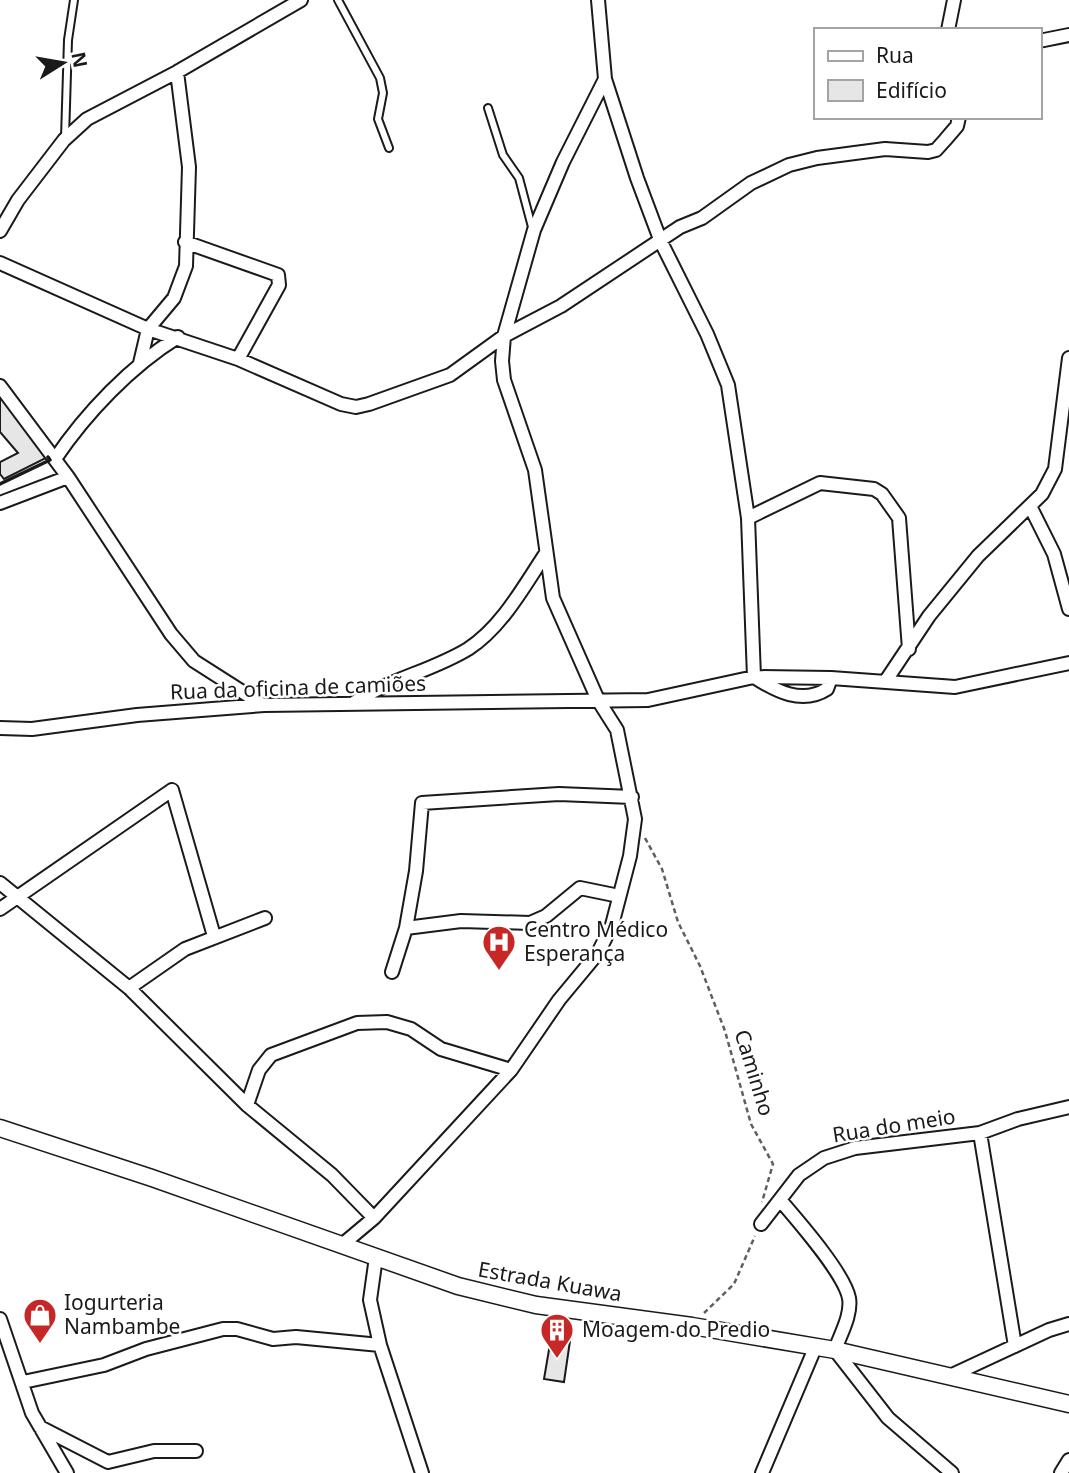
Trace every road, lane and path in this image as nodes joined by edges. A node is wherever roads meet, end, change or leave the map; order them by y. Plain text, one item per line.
1 (74, 0) edge
2 (301, 0) edge
3 (338, 0) edge
4 (598, 0) edge
5 (954, 0) edge
6 (948, 28) edge
7 (1069, 35) edge
8 (1041, 41) edge
9 (177, 72) junction
10 (605, 79) junction
11 (488, 108) dead end
12 (959, 119) edge
13 (64, 140) junction
14 (389, 148) dead end
15 (18, 200) junction
16 (0, 208) edge
17 (534, 230) junction
18 (0, 231) edge
19 (185, 242) junction
20 (661, 242) junction
21 (0, 263) edge
22 (148, 329) junction
23 (504, 336) junction
24 (178, 337) junction
25 (1069, 358) edge
26 (238, 359) junction
27 (140, 363) junction
28 (0, 386) edge
29 (1063, 436) edge
30 (55, 459) junction
31 (68, 477) junction
32 (0, 503) edge
33 (1031, 508) junction
34 (748, 517) junction
35 (546, 553) junction
36 (1069, 610) edge
37 (909, 649) junction
38 (1069, 667) edge
39 (754, 677) junction
40 (831, 678) junction
41 (885, 682) junction
42 (598, 700) junction
43 (355, 702) junction
44 (264, 705) junction
45 (0, 728) edge
46 (632, 797) junction
47 (635, 818) junction
48 (0, 883) edge
49 (619, 896) junction
50 (18, 898) junction
51 (0, 909) edge
52 (265, 918) dead end
53 (406, 928) junction
54 (214, 936) junction
55 (392, 972) dead end
56 (129, 988) junction
57 (510, 1070) junction
58 (247, 1105) junction
59 (1069, 1107) edge
60 (0, 1128) edge
61 (980, 1133) junction
62 (781, 1201) junction
63 (374, 1218) junction
64 (761, 1224) junction
65 (343, 1244) junction
66 (376, 1257) junction
67 (0, 1320) edge
68 (1069, 1324) edge
69 (692, 1325) junction
70 (380, 1345) junction
71 (1016, 1346) junction
72 (815, 1348) junction
73 (835, 1350) junction
74 (950, 1376) junction
75 (23, 1382) junction
76 (1069, 1404) edge
77 (40, 1427) junction
78 (196, 1451) dead end
79 (1069, 1460) edge
80 (67, 1473) edge
81 (422, 1473) edge
82 (762, 1473) edge
83 (952, 1473) edge
84 (1061, 1473) edge

1 - 13 lane
2 - 9 street
3 - 14 lane
4 - 10 street
5 - 6 street
7 - 8 street
9 - 13 street
9 - 19 street
10 - 17 street
10 - 20 street
11 - 17 lane
12 - 20 street
13 - 15 street
15 - 16 street
15 - 18 street
17 - 23 street
19 - 22 street
19 - 26 street
20 - 23 street
20 - 34 street
21 - 22 street
22 - 24 street
22 - 27 street
23 - 26 street
23 - 35 street
24 - 26 street
24 - 27 street
25 - 29 street
27 - 30 street
28 - 30 street
29 - 33 street
30 - 31 street
31 - 32 street
31 - 44 street
33 - 36 street
33 - 37 street
34 - 37 street
34 - 39 street
35 - 42 street
35 - 43 street
37 - 41 street
38 - 41 street
39 - 40 street
39 - 40 street
39 - 42 street, Rua da oficina de camiões
40 - 41 street
42 - 43 street, Rua da oficina de camiões
42 - 46 street
43 - 44 street, Rua da oficina de camiões
44 - 45 street, Rua da oficina de camiões
46 - 47 street
46 - 53 street
47 - 49 street
47 - 64 path, Caminho
48 - 50 street
49 - 53 street
49 - 57 street
50 - 51 street
50 - 54 street
50 - 56 street
52 - 54 street
53 - 55 street
54 - 56 street
56 - 58 street
57 - 58 street
57 - 63 street
58 - 63 street
59 - 61 street, Rua do meio
60 - 65 street, Estrada Kuawa
61 - 62 street, Rua do meio
61 - 71 street
62 - 64 street, Rua do meio
62 - 73 street
63 - 65 street
64 - 69 path, Caminho
65 - 66 street, Estrada Kuawa
66 - 69 street, Estrada Kuawa
66 - 70 street
67 - 75 street
68 - 71 street
69 - 72 street, Estrada Kuawa
70 - 75 street
70 - 81 street
71 - 74 street
72 - 73 street, Estrada Kuawa
72 - 82 street
73 - 74 street, Estrada Kuawa
73 - 83 street
74 - 76 street, Estrada Kuawa
75 - 77 street
77 - 78 street
77 - 80 street
79 - 84 street

